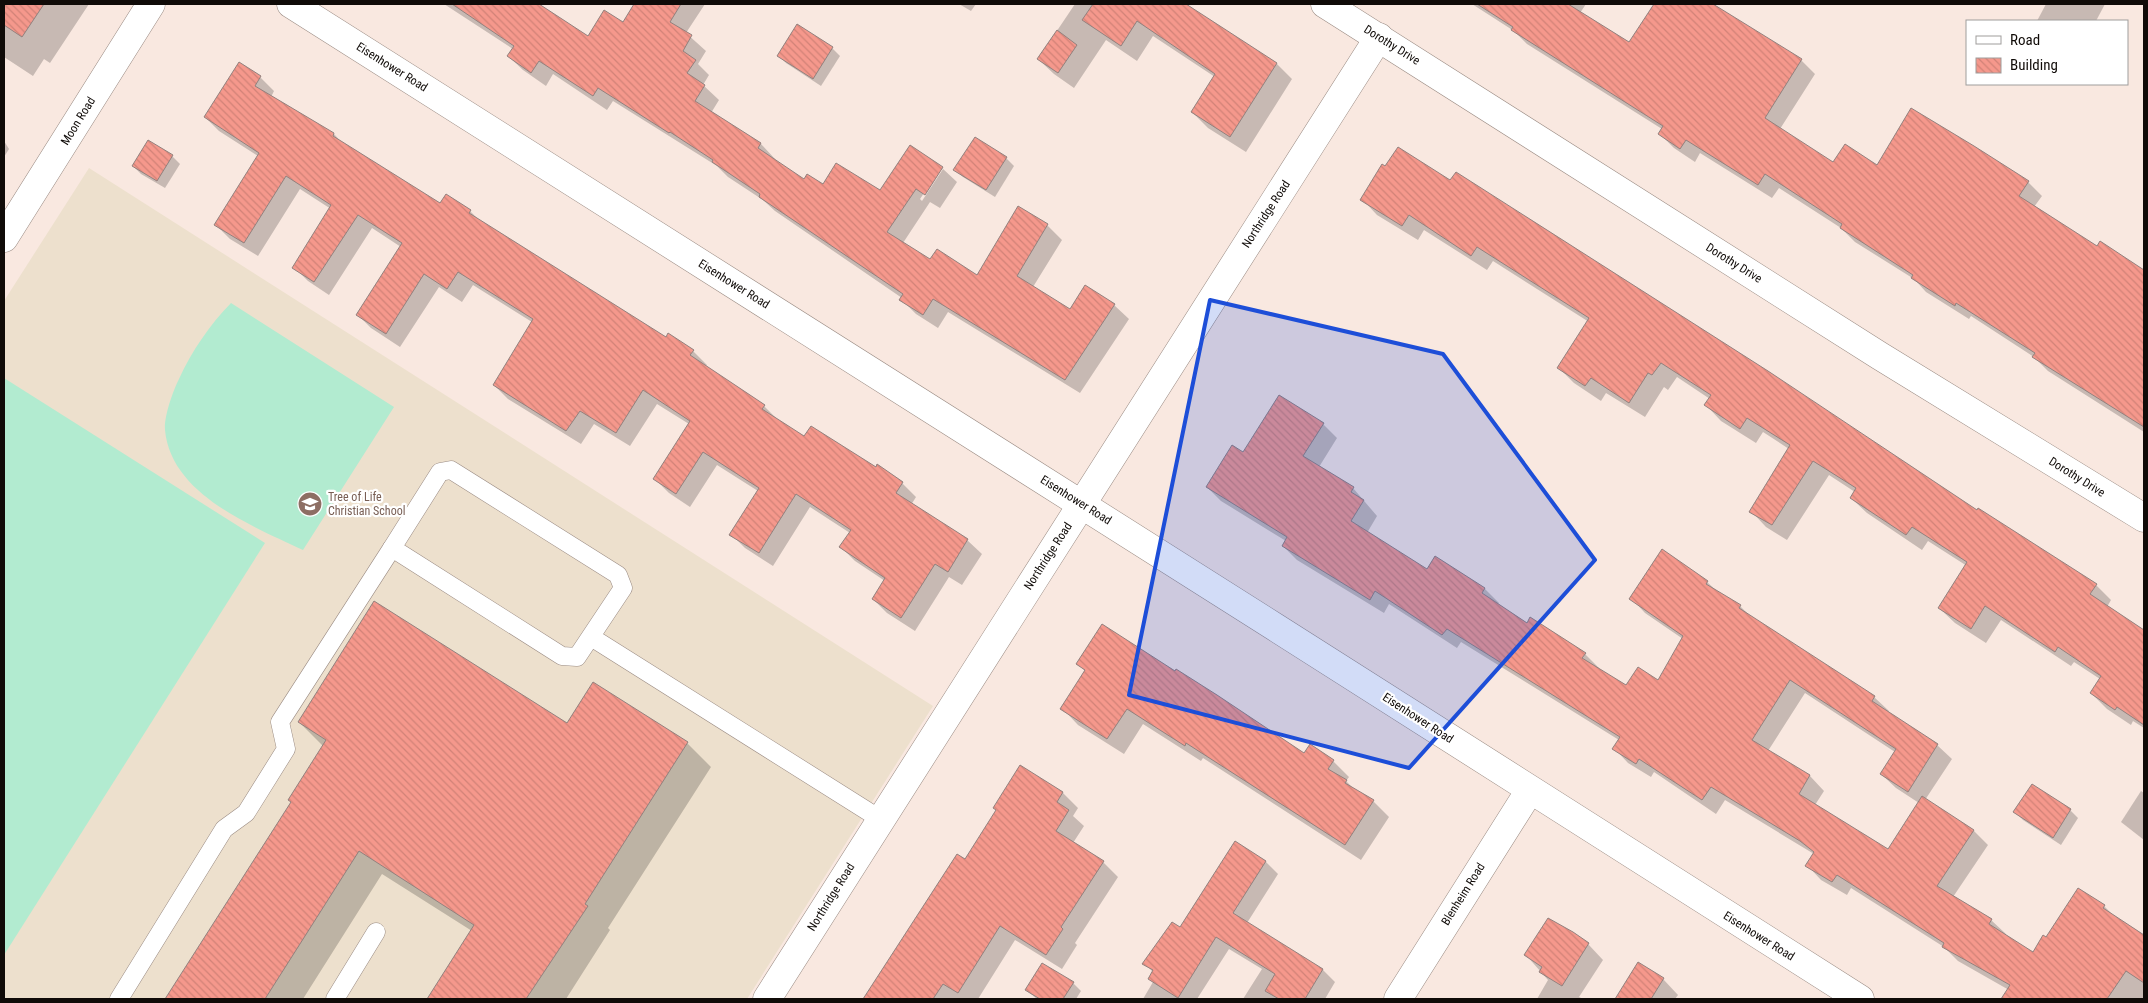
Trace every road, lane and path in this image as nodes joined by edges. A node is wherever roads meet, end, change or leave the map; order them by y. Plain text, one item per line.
1 (151, 4) edge
2 (291, 4) edge
3 (1325, 4) edge
4 (1379, 37) junction
5 (4, 238) edge
6 (1082, 504) junction
7 (2144, 518) edge
8 (392, 548) junction
9 (591, 637) junction
10 (1530, 790) junction
11 (880, 819) junction
12 (376, 932) dead end
13 (119, 999) edge
14 (335, 999) edge
15 (767, 999) edge
16 (1398, 999) edge
17 (1860, 999) edge

1 - 5 street, Moon Road
2 - 6 street, Eisenhower Road
3 - 4 street, Dorothy Drive
4 - 6 street, Northridge Road
4 - 7 street, Dorothy Drive
6 - 10 street, Eisenhower Road
6 - 11 street, Northridge Road
8 - 9 lane
8 - 9 lane
8 - 13 lane
9 - 11 lane
10 - 16 street, Blenheim Road
10 - 17 street, Eisenhower Road
11 - 15 street, Northridge Road
12 - 14 lane

